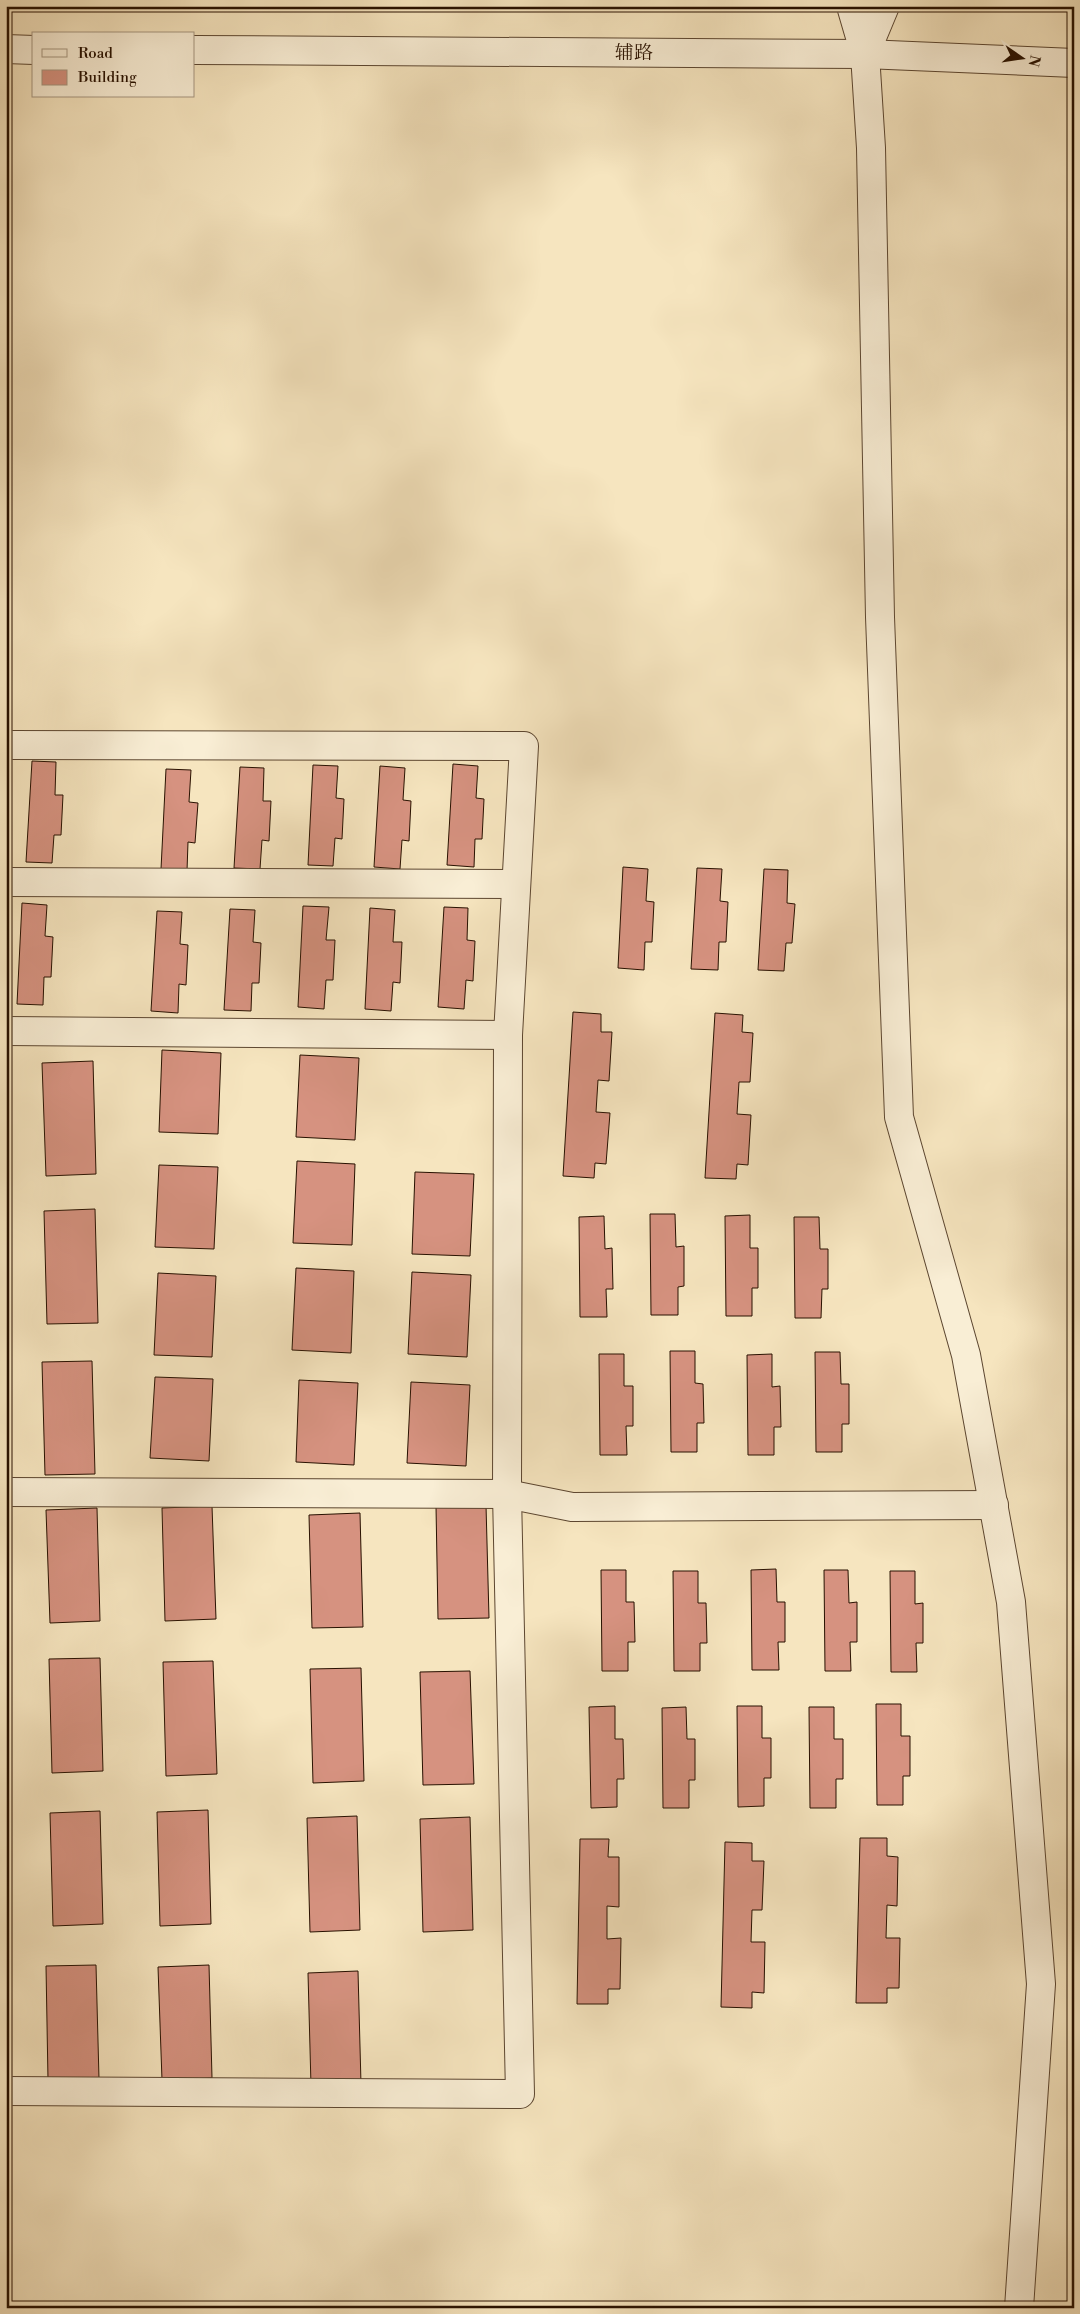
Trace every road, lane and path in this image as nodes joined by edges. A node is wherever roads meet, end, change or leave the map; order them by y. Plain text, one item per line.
1 (851, 6) edge
2 (885, 6) edge
3 (6, 50) edge
4 (32, 50) edge
5 (195, 50) edge
6 (865, 54) junction
7 (1074, 63) edge
8 (6, 745) edge
9 (6, 882) edge
10 (516, 884) junction
11 (6, 1031) edge
12 (508, 1036) junction
13 (6, 1492) edge
14 (507, 1494) junction
15 (994, 1506) junction
16 (6, 2091) edge
17 (1019, 2308) edge

1 - 6 street
2 - 6 street
3 - 4 street
5 - 6 street, 辅路
6 - 7 street, 辅路
6 - 15 street
8 - 10 street
9 - 10 street
10 - 12 street
11 - 12 street
12 - 14 street
13 - 14 street
14 - 15 street
14 - 16 street
15 - 17 street

